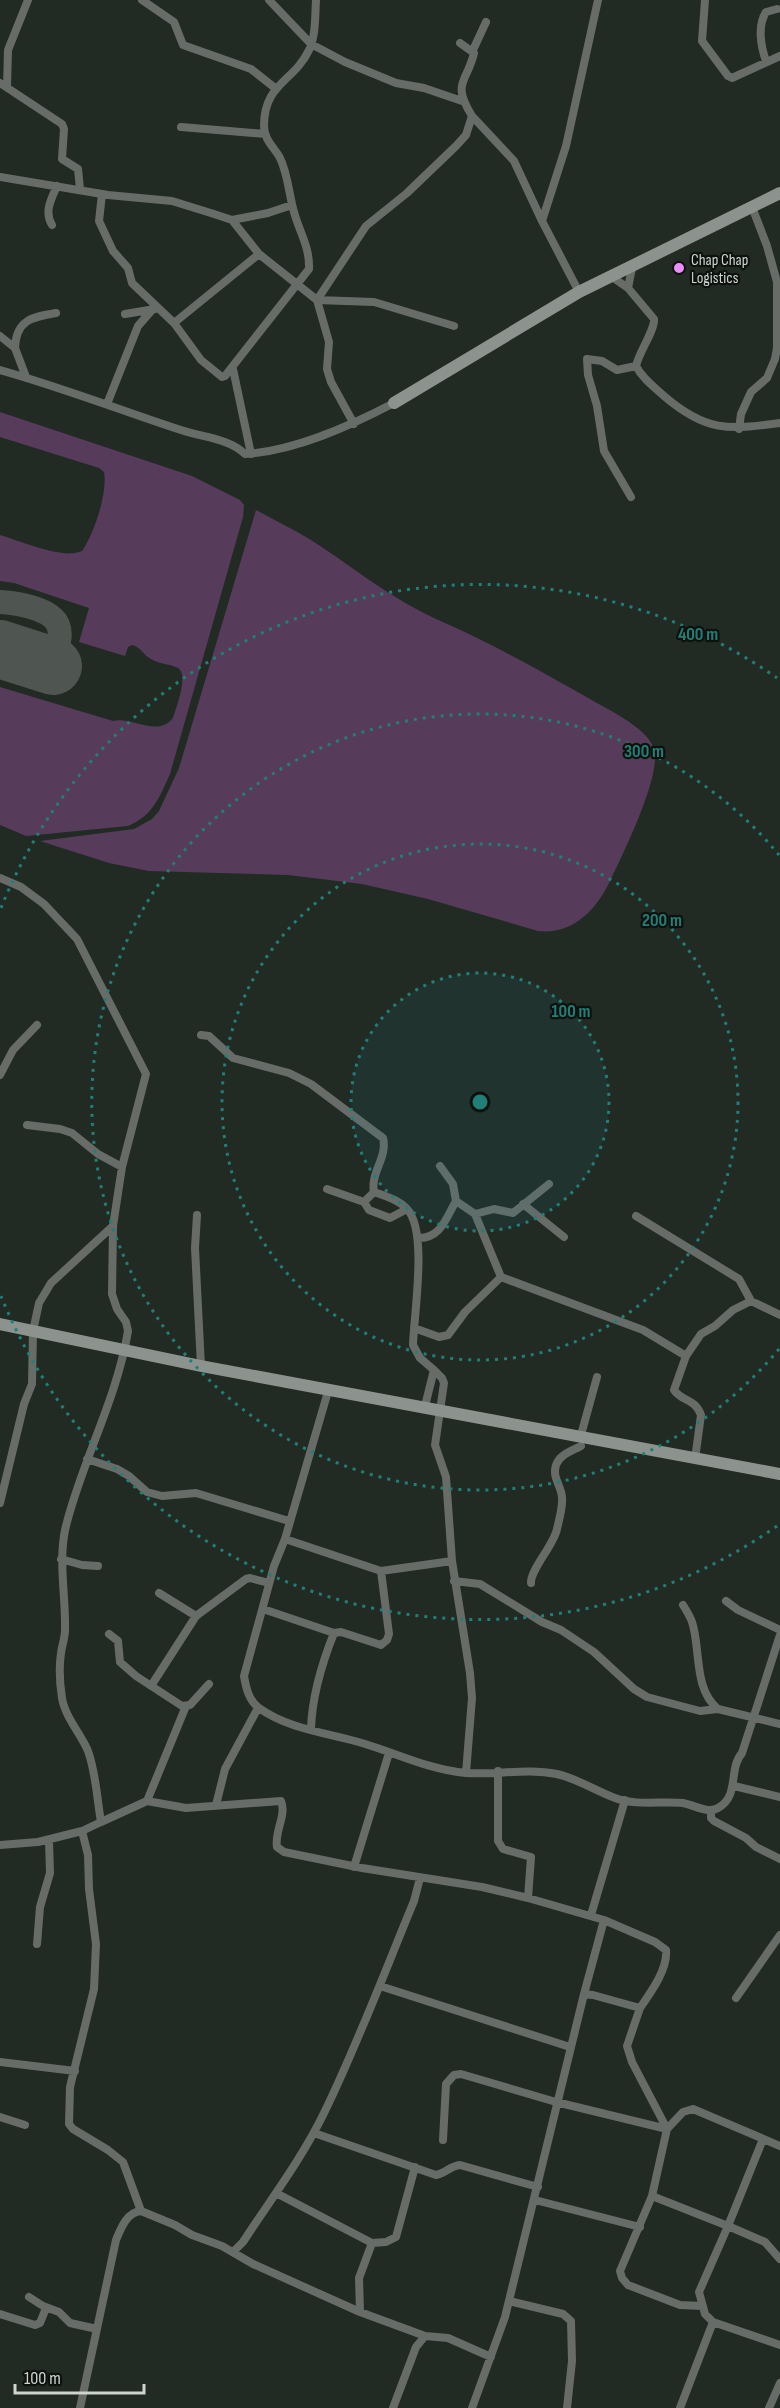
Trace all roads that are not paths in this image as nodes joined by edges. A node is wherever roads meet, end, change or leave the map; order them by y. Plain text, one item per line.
1 (28, 0) edge
2 (142, 0) edge
3 (269, 0) edge
4 (316, 0) edge
5 (598, 0) edge
6 (705, 0) edge
7 (777, 9) dead end
8 (486, 22) dead end
9 (460, 43) dead end
10 (311, 44) junction
11 (473, 50) junction
12 (780, 56) edge
13 (766, 62) junction
14 (3, 85) edge
15 (275, 88) junction
16 (462, 101) junction
17 (472, 116) junction
18 (181, 127) dead end
19 (265, 134) junction
20 (0, 177) edge
21 (57, 186) junction
22 (80, 189) junction
23 (780, 193) edge
24 (102, 194) junction
25 (292, 205) junction
26 (752, 207) junction
27 (232, 220) junction
28 (542, 221) junction
29 (52, 225) dead end
30 (259, 255) junction
31 (632, 268) junction
32 (777, 274) edge
33 (612, 277) junction
34 (297, 285) junction
35 (628, 288) junction
36 (579, 292) junction
37 (317, 300) junction
38 (155, 309) junction
39 (56, 313) dead end
40 (125, 314) dead end
41 (174, 323) junction
42 (454, 326) dead end
43 (0, 336) edge
44 (15, 348) junction
45 (636, 366) junction
46 (233, 369) junction
47 (0, 370) edge
48 (26, 377) junction
49 (394, 403) joint
50 (107, 404) junction
51 (780, 423) edge
52 (354, 424) junction
53 (740, 429) junction
54 (251, 454) junction
55 (631, 497) dead end
56 (0, 878) edge
57 (37, 1025) dead end
58 (201, 1035) dead end
59 (0, 1075) edge
60 (27, 1125) dead end
61 (440, 1166) dead end
62 (122, 1167) junction
63 (549, 1184) dead end
64 (327, 1189) dead end
65 (374, 1192) junction
66 (456, 1201) junction
67 (364, 1202) junction
68 (523, 1204) junction
69 (407, 1209) junction
70 (475, 1214) junction
71 (197, 1215) dead end
72 (636, 1216) dead end
73 (113, 1226) junction
74 (564, 1237) dead end
75 (419, 1238) junction
76 (501, 1277) junction
77 (751, 1301) junction
78 (780, 1315) edge
79 (0, 1324) edge
80 (414, 1328) junction
81 (33, 1331) junction
82 (125, 1349) junction
83 (686, 1356) junction
84 (201, 1366) junction
85 (434, 1370) junction
86 (597, 1377) dead end
87 (329, 1388) junction
88 (425, 1407) junction
89 (441, 1409) junction
90 (557, 1431) junction
91 (580, 1435) junction
92 (87, 1459) junction
93 (695, 1459) junction
94 (780, 1474) edge
95 (0, 1503) edge
96 (289, 1521) junction
97 (285, 1539) junction
98 (61, 1559) junction
99 (452, 1561) junction
100 (98, 1566) dead end
101 (381, 1571) junction
102 (454, 1581) junction
103 (269, 1583) junction
104 (531, 1583) dead end
105 (159, 1593) dead end
106 (726, 1601) dead end
107 (683, 1605) dead end
108 (263, 1609) junction
109 (196, 1616) junction
110 (334, 1633) junction
111 (780, 1633) edge
112 (109, 1634) dead end
113 (209, 1684) dead end
114 (151, 1686) junction
115 (186, 1707) junction
116 (258, 1708) junction
117 (718, 1709) junction
118 (754, 1716) junction
119 (780, 1724) edge
120 (311, 1729) junction
121 (389, 1753) junction
122 (498, 1772) junction
123 (466, 1773) junction
124 (734, 1786) junction
125 (780, 1797) edge
126 (625, 1800) junction
127 (147, 1802) junction
128 (216, 1805) junction
129 (711, 1810) junction
130 (101, 1822) junction
131 (82, 1831) junction
132 (49, 1840) junction
133 (0, 1845) edge
134 (780, 1858) edge
135 (354, 1867) junction
136 (420, 1878) junction
137 (528, 1898) junction
138 (591, 1916) junction
139 (604, 1920) junction
140 (780, 1935) edge
141 (37, 1944) dead end
142 (380, 1986) junction
143 (584, 1994) junction
144 (736, 1998) dead end
145 (640, 2008) junction
146 (570, 2047) junction
147 (0, 2062) edge
148 (75, 2071) junction
149 (556, 2102) junction
150 (0, 2117) edge
151 (25, 2125) dead end
152 (667, 2129) junction
153 (314, 2133) junction
154 (763, 2139) junction
155 (443, 2140) dead end
156 (780, 2146) edge
157 (415, 2167) junction
158 (538, 2187) junction
159 (276, 2193) junction
160 (652, 2196) junction
161 (535, 2200) junction
162 (141, 2211) junction
163 (728, 2226) junction
164 (640, 2227) junction
165 (372, 2243) junction
166 (234, 2252) junction
167 (780, 2259) edge
168 (29, 2297) dead end
169 (509, 2301) junction
170 (702, 2306) junction
171 (46, 2308) junction
172 (360, 2312) junction
173 (0, 2314) edge
174 (713, 2322) junction
175 (97, 2329) junction
176 (410, 2331) junction
177 (425, 2336) junction
178 (780, 2344) edge
179 (416, 2348) junction
180 (491, 2357) junction
181 (780, 2383) edge
182 (80, 2408) edge
183 (393, 2408) edge
184 (472, 2408) edge
185 (567, 2408) edge
186 (680, 2408) edge
187 (769, 2408) edge

1 - 14 street
2 - 15 street
3 - 10 street
4 - 10 street
5 - 28 street
6 - 13 street
7 - 13 street
8 - 11 street
9 - 11 street
10 - 15 street
10 - 16 street
11 - 16 street
12 - 13 street
14 - 22 street
15 - 19 street
16 - 17 street
17 - 28 street
17 - 37 street
18 - 19 street
19 - 25 street
20 - 21 street
21 - 22 street
21 - 29 street
22 - 24 street
23 - 26 main road
24 - 27 street
24 - 38 street
25 - 27 street
25 - 34 street
26 - 31 main road
26 - 32 street
27 - 30 street
28 - 36 street
30 - 34 street
30 - 41 street
31 - 33 main road
31 - 35 street
32 - 53 street
33 - 35 street
33 - 36 main road
34 - 37 street
34 - 46 street
35 - 45 street
36 - 49 main road
37 - 42 street
37 - 52 street
38 - 40 street
38 - 41 street
38 - 50 street
39 - 44 street
41 - 46 street
43 - 44 street
44 - 48 street
45 - 53 street
45 - 55 street
46 - 54 street
47 - 48 street
48 - 50 street
49 - 52 street
50 - 54 street
51 - 53 street
52 - 54 street
56 - 62 street
57 - 59 street
58 - 65 street
60 - 62 street
61 - 66 street
62 - 73 street
63 - 68 street
64 - 67 street
65 - 67 street
65 - 69 street
66 - 70 street
66 - 75 street
67 - 69 street
68 - 70 street
68 - 74 street
69 - 75 street
70 - 76 street
71 - 84 street
72 - 77 street
73 - 81 street
73 - 82 street
75 - 80 street
76 - 80 street
76 - 83 street
77 - 78 street
77 - 83 street
79 - 81 main road
80 - 85 street
81 - 82 main road
81 - 95 street
82 - 84 main road
82 - 92 street
83 - 93 street
84 - 87 main road
85 - 88 street
85 - 89 street
86 - 91 street
87 - 88 main road
87 - 96 street
88 - 89 main road
89 - 90 main road
89 - 99 street
90 - 91 main road
90 - 104 street
91 - 93 main road
92 - 96 street
92 - 98 street
93 - 94 main road
96 - 97 street
97 - 101 street
97 - 103 street
98 - 100 street
98 - 130 street
99 - 101 street
99 - 102 street
101 - 110 street
102 - 117 street
102 - 123 street
103 - 108 street
103 - 109 street
105 - 109 street
106 - 111 street
107 - 117 street
108 - 110 street
108 - 116 street
109 - 114 street
110 - 120 street
111 - 118 street
112 - 114 street
113 - 115 street
114 - 115 street
115 - 127 street
116 - 120 street
116 - 128 street
117 - 118 street
118 - 119 street
118 - 124 street
120 - 121 street
121 - 123 street
121 - 135 street
122 - 123 street
122 - 126 street
122 - 137 street
124 - 125 street
124 - 129 street
126 - 129 street
126 - 138 street
127 - 128 street
127 - 130 street
128 - 135 street
129 - 134 street
130 - 131 street
131 - 132 street
131 - 148 street
132 - 133 street
132 - 141 street
135 - 136 street
136 - 137 street
136 - 142 street
137 - 138 street
138 - 139 street
139 - 143 street
139 - 145 street
140 - 144 street
142 - 146 street
142 - 153 street
143 - 145 street
143 - 146 street
145 - 152 street
146 - 149 street
147 - 148 street
148 - 162 street
149 - 152 street
149 - 155 street
149 - 158 street
150 - 151 street
152 - 154 street
152 - 160 street
153 - 157 street
153 - 159 street
154 - 156 street
154 - 163 street
157 - 158 street
157 - 165 street
158 - 161 street
159 - 165 street
159 - 166 street
160 - 163 street
160 - 164 street
161 - 164 street
161 - 169 street
162 - 166 street
162 - 175 street
163 - 167 street
163 - 170 street
164 - 170 street
165 - 172 street
166 - 172 street
168 - 171 street
169 - 180 street
169 - 185 street
170 - 174 street
171 - 173 street
171 - 175 street
172 - 176 street
174 - 178 street
174 - 186 street
175 - 182 street
176 - 177 street
176 - 179 street
177 - 179 street
177 - 180 street
179 - 183 street
180 - 184 street
181 - 187 street

